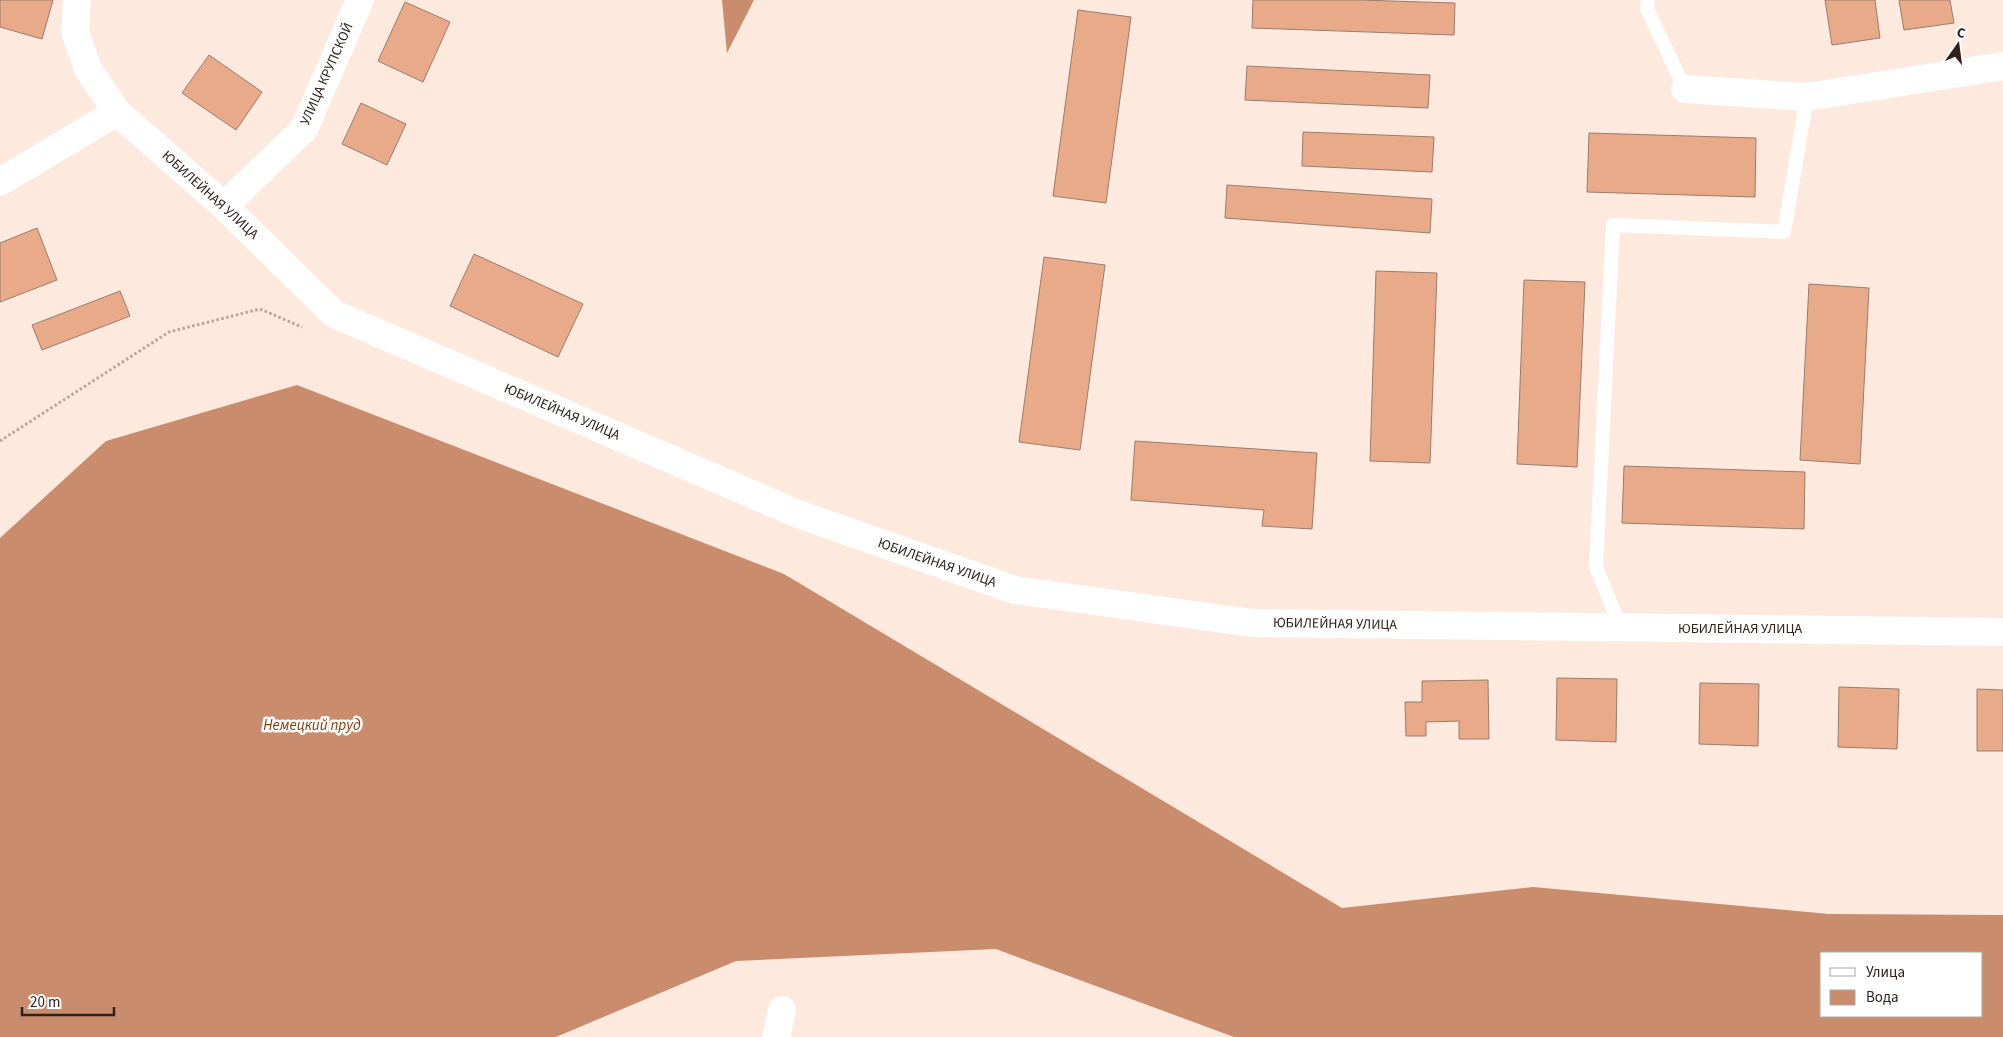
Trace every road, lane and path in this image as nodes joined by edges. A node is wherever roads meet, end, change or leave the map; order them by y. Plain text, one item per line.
1 (77, 0) edge
2 (360, 0) edge
3 (1648, 0) edge
4 (2003, 66) edge
5 (1685, 89) joint
6 (1807, 97) junction
7 (117, 112) junction
8 (0, 182) edge
9 (224, 206) junction
10 (306, 328) dead end
11 (0, 441) edge
12 (1621, 628) junction
13 (2003, 632) edge
14 (782, 1010) dead end
15 (776, 1037) edge

1 - 7 street, ЮБИЛЕЙНАЯ УЛИЦА
2 - 9 street, УЛИЦА КРУПСКОЙ
3 - 5 lane
4 - 6 street
5 - 6 street
6 - 12 lane
7 - 8 street
7 - 9 street, ЮБИЛЕЙНАЯ УЛИЦА
9 - 12 street, ЮБИЛЕЙНАЯ УЛИЦА
10 - 11 path
12 - 13 street, ЮБИЛЕЙНАЯ УЛИЦА
14 - 15 street

